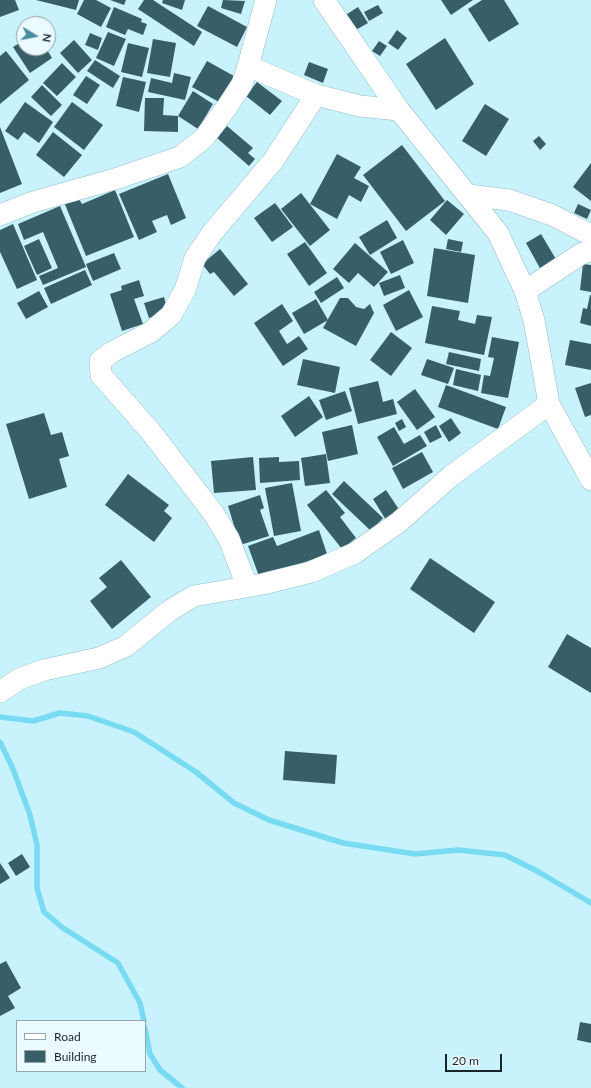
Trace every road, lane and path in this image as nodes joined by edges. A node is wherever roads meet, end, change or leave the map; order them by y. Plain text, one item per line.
1 (266, 0) edge
2 (324, 0) edge
3 (248, 66) junction
4 (316, 95) junction
5 (399, 110) junction
6 (468, 195) junction
7 (0, 215) edge
8 (591, 235) edge
9 (591, 250) edge
10 (525, 291) junction
11 (550, 404) junction
12 (591, 480) edge
13 (247, 586) junction
14 (0, 692) edge

1 - 3 street
2 - 5 street
3 - 4 street
3 - 7 street
4 - 5 street
4 - 13 street
5 - 6 street
6 - 8 street
6 - 10 street
9 - 10 street
10 - 11 street
11 - 12 street
11 - 13 street
13 - 14 street

